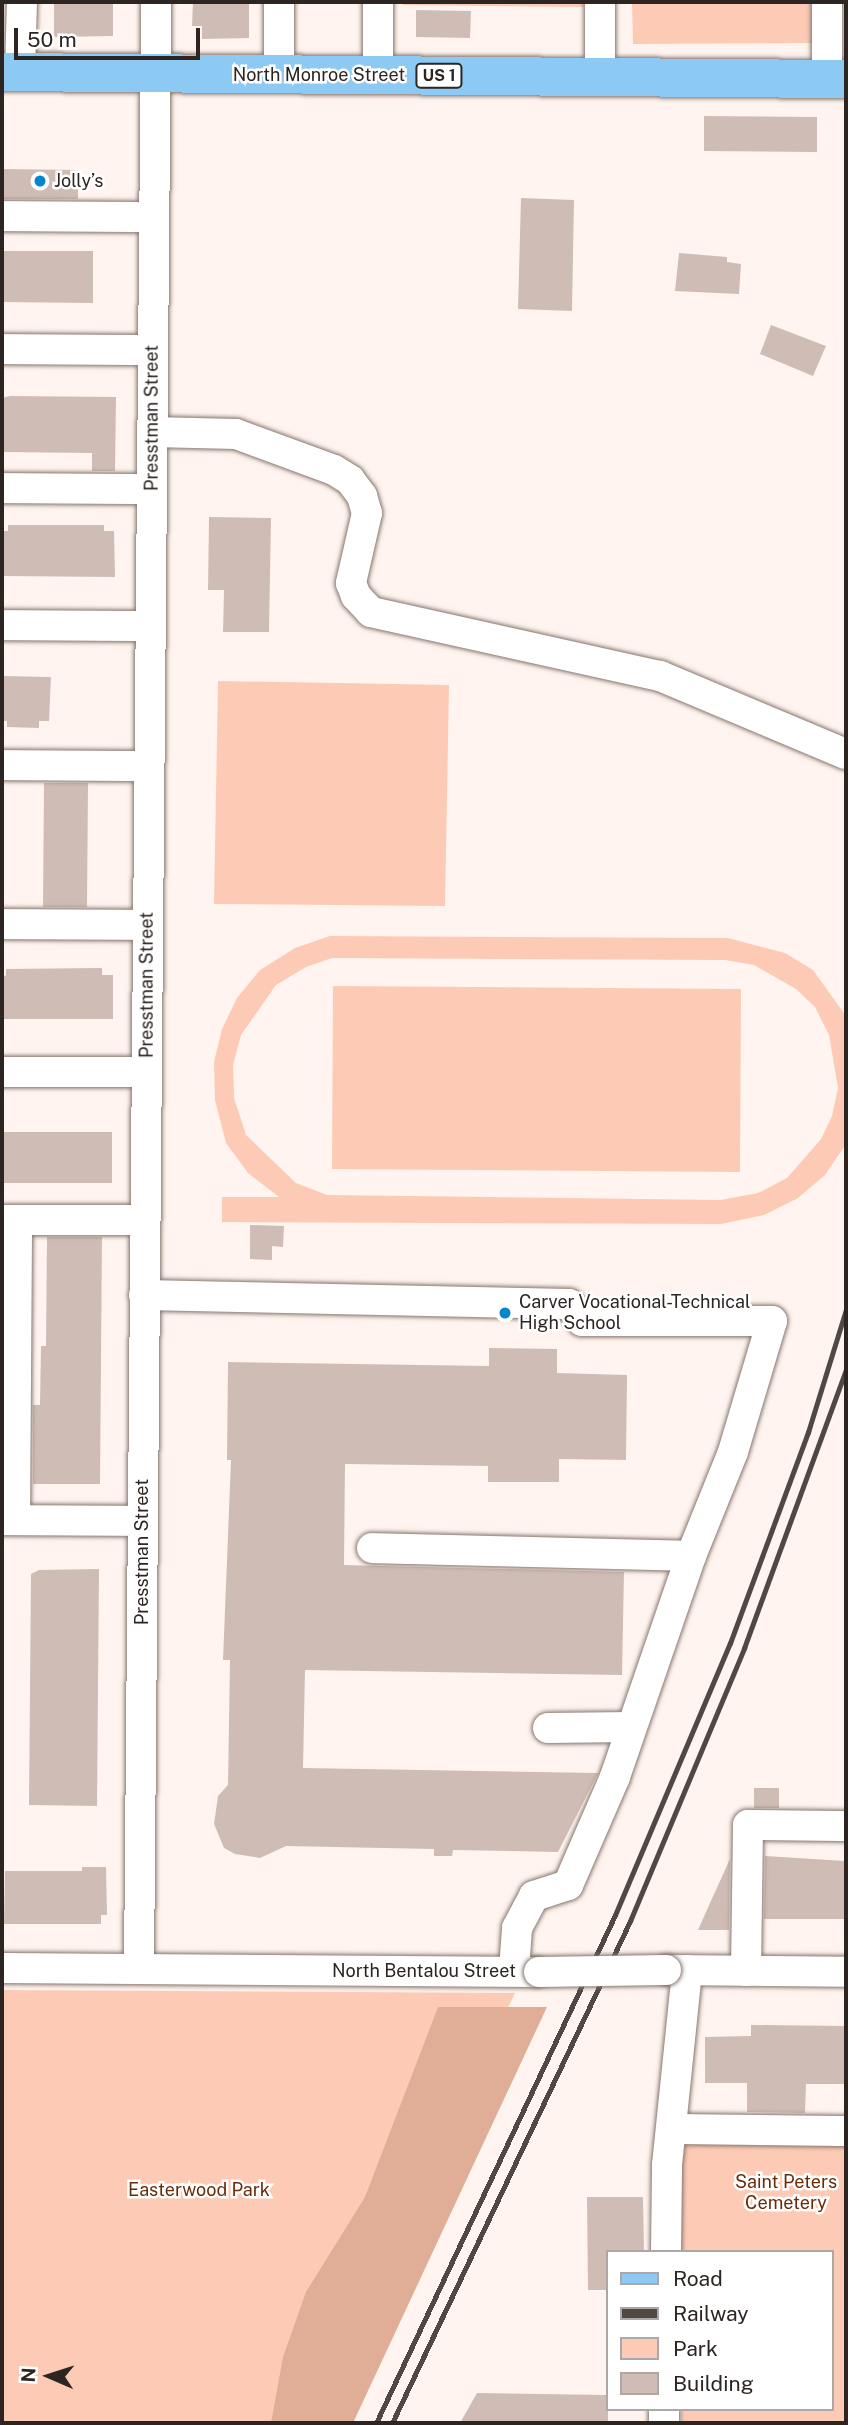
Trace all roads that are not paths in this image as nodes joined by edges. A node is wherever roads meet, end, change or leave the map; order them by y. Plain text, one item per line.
1 (22, 2) edge
2 (156, 2) edge
3 (279, 2) edge
4 (378, 2) edge
5 (600, 2) edge
6 (827, 2) edge
7 (11, 72) edge
8 (155, 73) junction
9 (279, 74) junction
10 (378, 75) junction
11 (600, 77) junction
12 (837, 79) edge
13 (2, 216) edge
14 (154, 217) junction
15 (2, 349) edge
16 (153, 350) junction
17 (152, 432) junction
18 (2, 488) edge
19 (152, 489) junction
20 (2, 625) edge
21 (151, 626) junction
22 (846, 754) edge
23 (2, 765) edge
24 (149, 766) junction
25 (2, 924) edge
26 (148, 925) junction
27 (2, 1072) edge
28 (146, 1072) junction
29 (9, 1220) edge
30 (145, 1220) junction
31 (144, 1295) junction
32 (9, 1520) edge
33 (142, 1521) junction
34 (372, 1548) dead end
35 (691, 1556) junction
36 (631, 1727) junction
37 (548, 1728) dead end
38 (846, 1826) edge
39 (2, 1968) edge
40 (139, 1969) junction
41 (677, 1970) junction
42 (746, 1971) junction
43 (527, 1972) junction
44 (846, 1972) edge
45 (671, 2129) junction
46 (846, 2131) edge
47 (666, 2250) edge

1 - 7 street
2 - 8 street, Presstman Street
3 - 9 street
4 - 10 street
5 - 11 street
6 - 12 street
7 - 8 main road, North Monroe Street / US 1
8 - 9 main road, North Monroe Street / US 1
8 - 14 street, Presstman Street
9 - 10 main road, North Monroe Street / US 1
10 - 11 main road, North Monroe Street / US 1
11 - 12 main road, North Monroe Street / US 1
13 - 14 street
14 - 16 street, Presstman Street
15 - 16 street
16 - 17 street, Presstman Street
17 - 19 street, Presstman Street
17 - 22 street
18 - 19 street
19 - 21 street, Presstman Street
20 - 21 street
21 - 24 street, Presstman Street
23 - 24 street
24 - 26 street, Presstman Street
25 - 26 street
26 - 28 street, Presstman Street
27 - 28 street
28 - 30 street, Presstman Street
29 - 30 street
29 - 32 street
30 - 31 street, Presstman Street
31 - 33 street, Presstman Street
31 - 35 street
32 - 33 street
33 - 40 street, Presstman Street
34 - 35 street
35 - 36 street
36 - 37 street
36 - 43 street
38 - 42 street
39 - 40 street, North Bentalou Street
40 - 43 street, North Bentalou Street
41 - 42 street, North Bentalou Street
41 - 43 street, North Bentalou Street, bridge
41 - 45 street
42 - 44 street, North Bentalou Street
45 - 46 street
45 - 47 street

